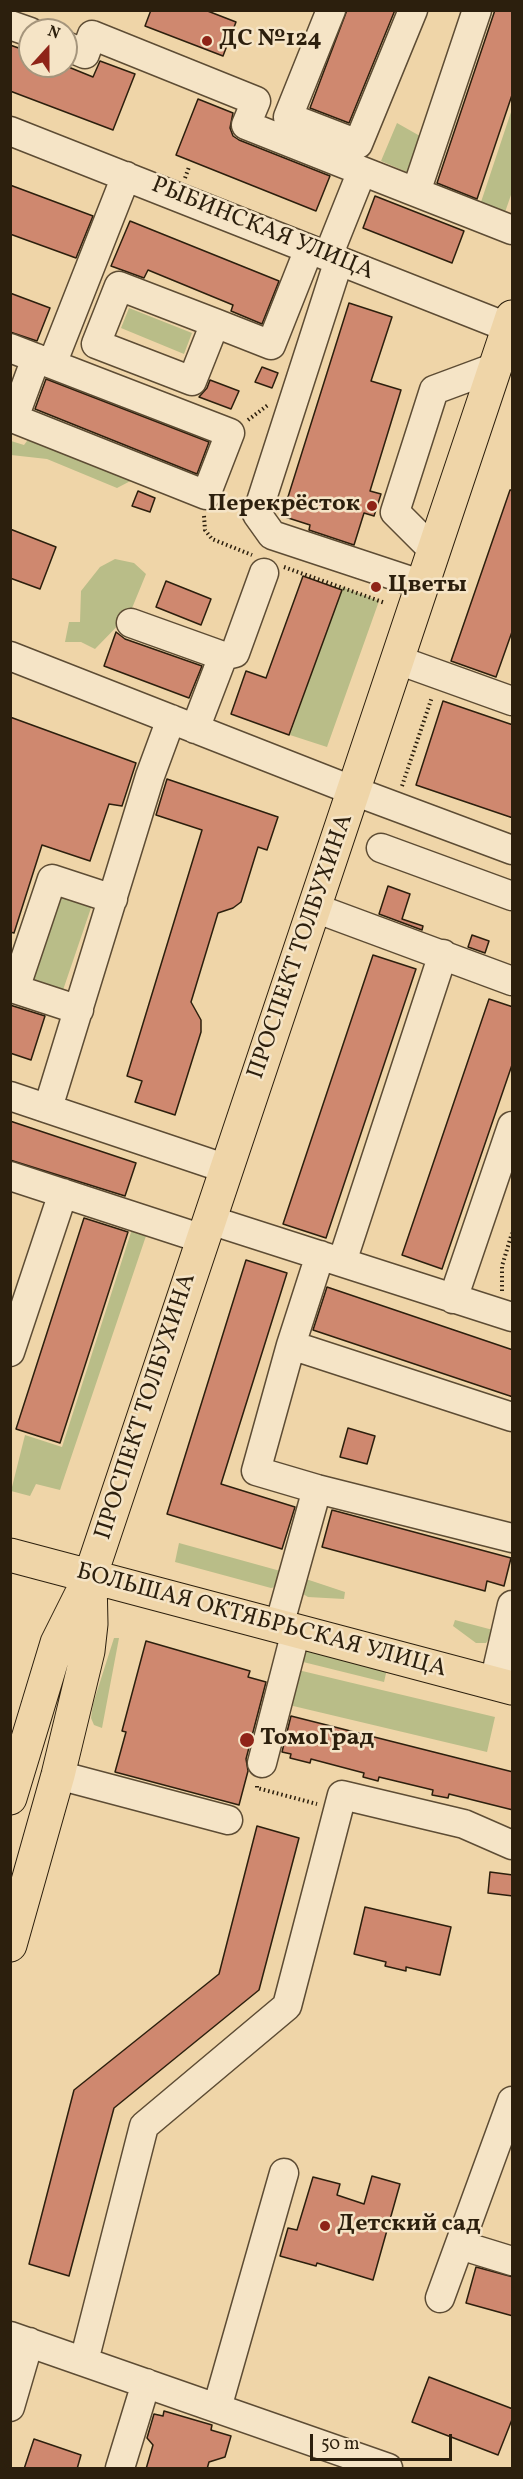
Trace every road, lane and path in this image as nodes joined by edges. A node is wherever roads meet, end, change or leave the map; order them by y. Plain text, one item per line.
1 (331, 10) edge
2 (413, 10) edge
3 (477, 10) edge
4 (78, 51) edge
5 (10, 131) edge
6 (357, 160) junction
7 (126, 176) junction
8 (416, 192) junction
9 (513, 230) edge
10 (325, 255) junction
11 (215, 323) dead end
12 (511, 324) edge
13 (33, 357) edge
14 (496, 367) junction
15 (12, 418) edge
16 (434, 552) junction
17 (264, 573) dead end
18 (423, 585) junction
19 (131, 623) dead end
20 (10, 656) edge
21 (223, 656) junction
22 (398, 660) junction
23 (432, 696) dead end
24 (513, 701) edge
25 (183, 724) junction
26 (405, 777) dead end
27 (354, 791) junction
28 (381, 848) dead end
29 (513, 850) edge
30 (513, 896) edge
31 (113, 898) junction
32 (315, 908) junction
33 (443, 954) junction
34 (513, 981) edge
35 (79, 1010) junction
36 (10, 1096) edge
37 (48, 1108) junction
38 (513, 1126) edge
39 (227, 1169) junction
40 (10, 1176) edge
41 (63, 1193) junction
42 (206, 1230) junction
43 (513, 1233) edge
44 (331, 1258) junction
45 (453, 1299) junction
46 (504, 1315) edge
47 (291, 1345) junction
48 (10, 1352) edge
49 (513, 1417) edge
50 (316, 1489) junction
51 (513, 1538) edge
52 (10, 1555) edge
53 (90, 1576) junction
54 (513, 1605) edge
55 (288, 1629) junction
56 (503, 1686) edge
57 (262, 1763) joint
58 (58, 1775) junction
59 (10, 1798) edge
60 (338, 1810) junction
61 (228, 1820) dead end
62 (513, 1845) edge
63 (10, 1945) edge
64 (513, 2101) edge
65 (284, 2173) dead end
66 (460, 2245) junction
67 (513, 2261) edge
68 (440, 2298) dead end
69 (20, 2339) edge
70 (84, 2361) junction
71 (146, 2383) junction
72 (10, 2407) edge
73 (217, 2408) junction
74 (120, 2469) edge
75 (388, 2469) edge

1 - 6 street
2 - 6 street
3 - 8 street
4 - 6 street
5 - 7 street, РЫБИНСКАЯ УЛИЦА
6 - 8 street
6 - 10 street
7 - 10 street, РЫБИНСКАЯ УЛИЦА
7 - 13 street
8 - 9 street
10 - 11 street
10 - 12 street, РЫБИНСКАЯ УЛИЦА
10 - 18 street
12 - 14 main road, ПРОСПЕКТ ТОЛБУХИНА
13 - 15 street
13 - 15 street
14 - 16 main road, ПРОСПЕКТ ТОЛБУХИНА
14 - 16 street
16 - 18 main road, ПРОСПЕКТ ТОЛБУХИНА
17 - 21 street
18 - 22 main road, ПРОСПЕКТ ТОЛБУХИНА
19 - 21 street
20 - 25 street
21 - 25 street
22 - 24 street
22 - 27 main road, ПРОСПЕКТ ТОЛБУХИНА
23 - 26 path
25 - 27 street
25 - 31 street
27 - 29 street
27 - 32 main road, ПРОСПЕКТ ТОЛБУХИНА
28 - 30 street
31 - 35 street
31 - 35 street
32 - 33 street
32 - 39 main road, ПРОСПЕКТ ТОЛБУХИНА
33 - 34 street
33 - 44 street
35 - 37 street
36 - 37 street
37 - 39 street
38 - 45 street
39 - 42 main road, ПРОСПЕКТ ТОЛБУХИНА
40 - 41 street
41 - 42 street
41 - 48 street
42 - 44 street
42 - 53 main road, ПРОСПЕКТ ТОЛБУХИНА
43 - 46 path
44 - 45 street
44 - 47 street
45 - 46 street
47 - 49 street
47 - 50 street
50 - 51 street
50 - 55 street
52 - 53 main road, БОЛЬШАЯ ОКТЯБРЬСКАЯ УЛИЦА
53 - 55 main road, БОЛЬШАЯ ОКТЯБРЬСКАЯ УЛИЦА
53 - 58 main road, ПРОСПЕКТ ТОЛБУХИНА
53 - 59 main road, ПРОСПЕКТ ТОЛБУХИНА
54 - 56 street
55 - 56 main road, БОЛЬШАЯ ОКТЯБРЬСКАЯ УЛИЦА
55 - 57 street
57 - 60 path
58 - 61 street
58 - 63 main road, ПРОСПЕКТ ТОЛБУХИНА
60 - 62 street
60 - 70 street
64 - 66 street
65 - 73 street
66 - 67 street
66 - 68 street
69 - 70 street
69 - 72 street
70 - 71 street
71 - 73 street
71 - 74 street
73 - 75 street

